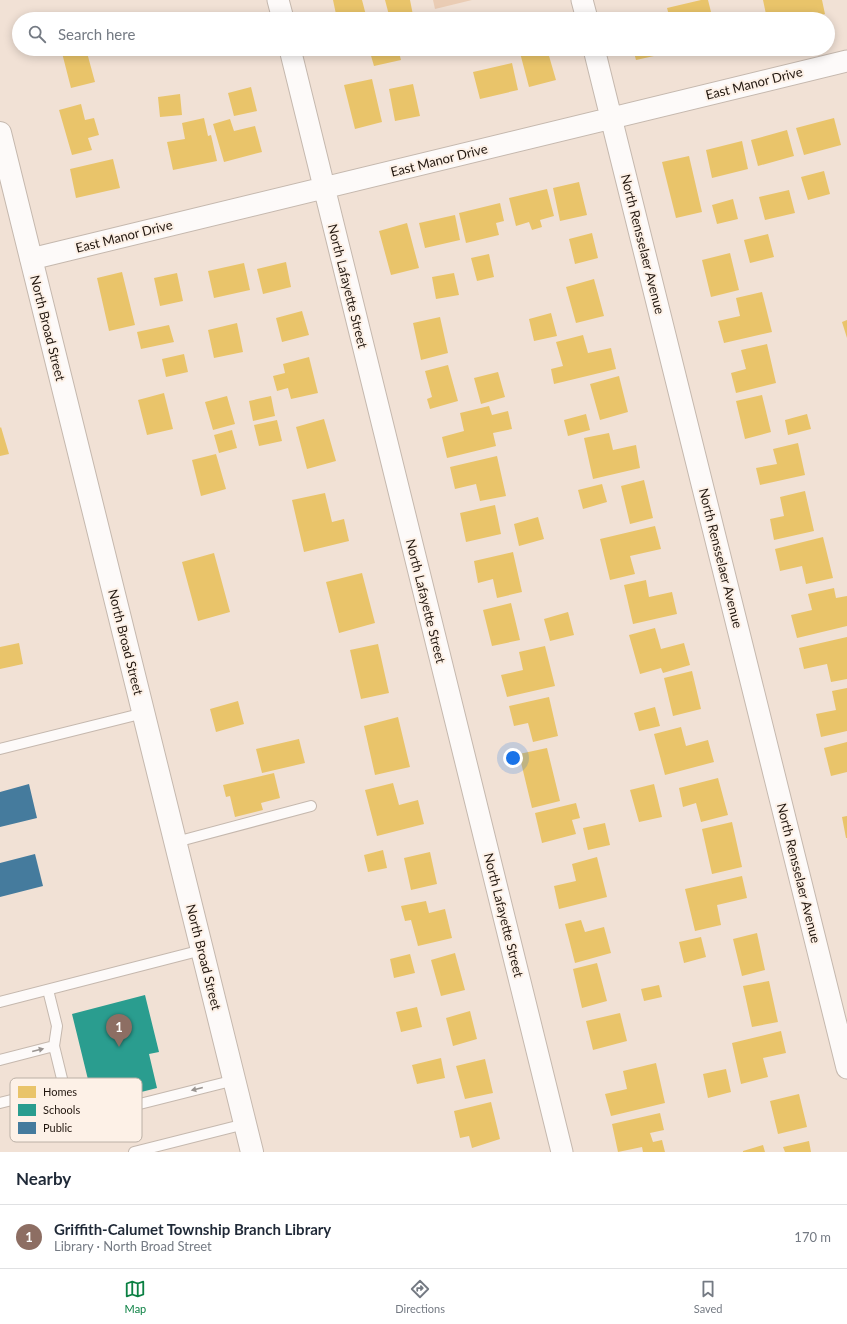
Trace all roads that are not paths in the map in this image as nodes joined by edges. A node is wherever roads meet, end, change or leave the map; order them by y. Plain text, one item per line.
1 (278, 0) edge
2 (582, 0) edge
3 (281, 12) edge
4 (585, 12) edge
5 (292, 56) edge
6 (596, 56) edge
7 (847, 61) edge
8 (611, 118) junction
9 (0, 133) edge
10 (324, 188) junction
11 (31, 259) junction
12 (144, 713) junction
13 (0, 749) edge
14 (311, 806) dead end
15 (176, 842) junction
16 (202, 950) junction
17 (48, 990) junction
18 (0, 1002) edge
19 (54, 1046) junction
20 (0, 1060) edge
21 (847, 1068) edge
22 (62, 1078) edge
23 (235, 1080) junction
24 (10, 1100) edge
25 (0, 1103) edge
26 (142, 1103) edge
27 (245, 1124) junction
28 (165, 1148) edge
29 (134, 1152) edge
30 (252, 1152) edge
31 (562, 1152) edge

1 - 3 street
2 - 4 street
5 - 10 street, North Lafayette Street
6 - 8 street, North Rensselaer Avenue
7 - 8 street, East Manor Drive
8 - 10 street, East Manor Drive
8 - 21 street, North Rensselaer Avenue
9 - 11 street, North Broad Street
10 - 11 street, East Manor Drive
10 - 31 street, North Lafayette Street
11 - 12 street, North Broad Street
12 - 13 lane
12 - 15 street, North Broad Street
14 - 15 lane
15 - 16 street, North Broad Street
16 - 17 lane
16 - 23 street, North Broad Street
17 - 18 lane
17 - 19 lane
20 -> 19 lane
19 - 22 lane
23 -> 26 lane
23 - 27 street, North Broad Street
24 - 25 lane
27 - 28 lane
27 - 30 street, North Broad Street
28 - 29 lane

